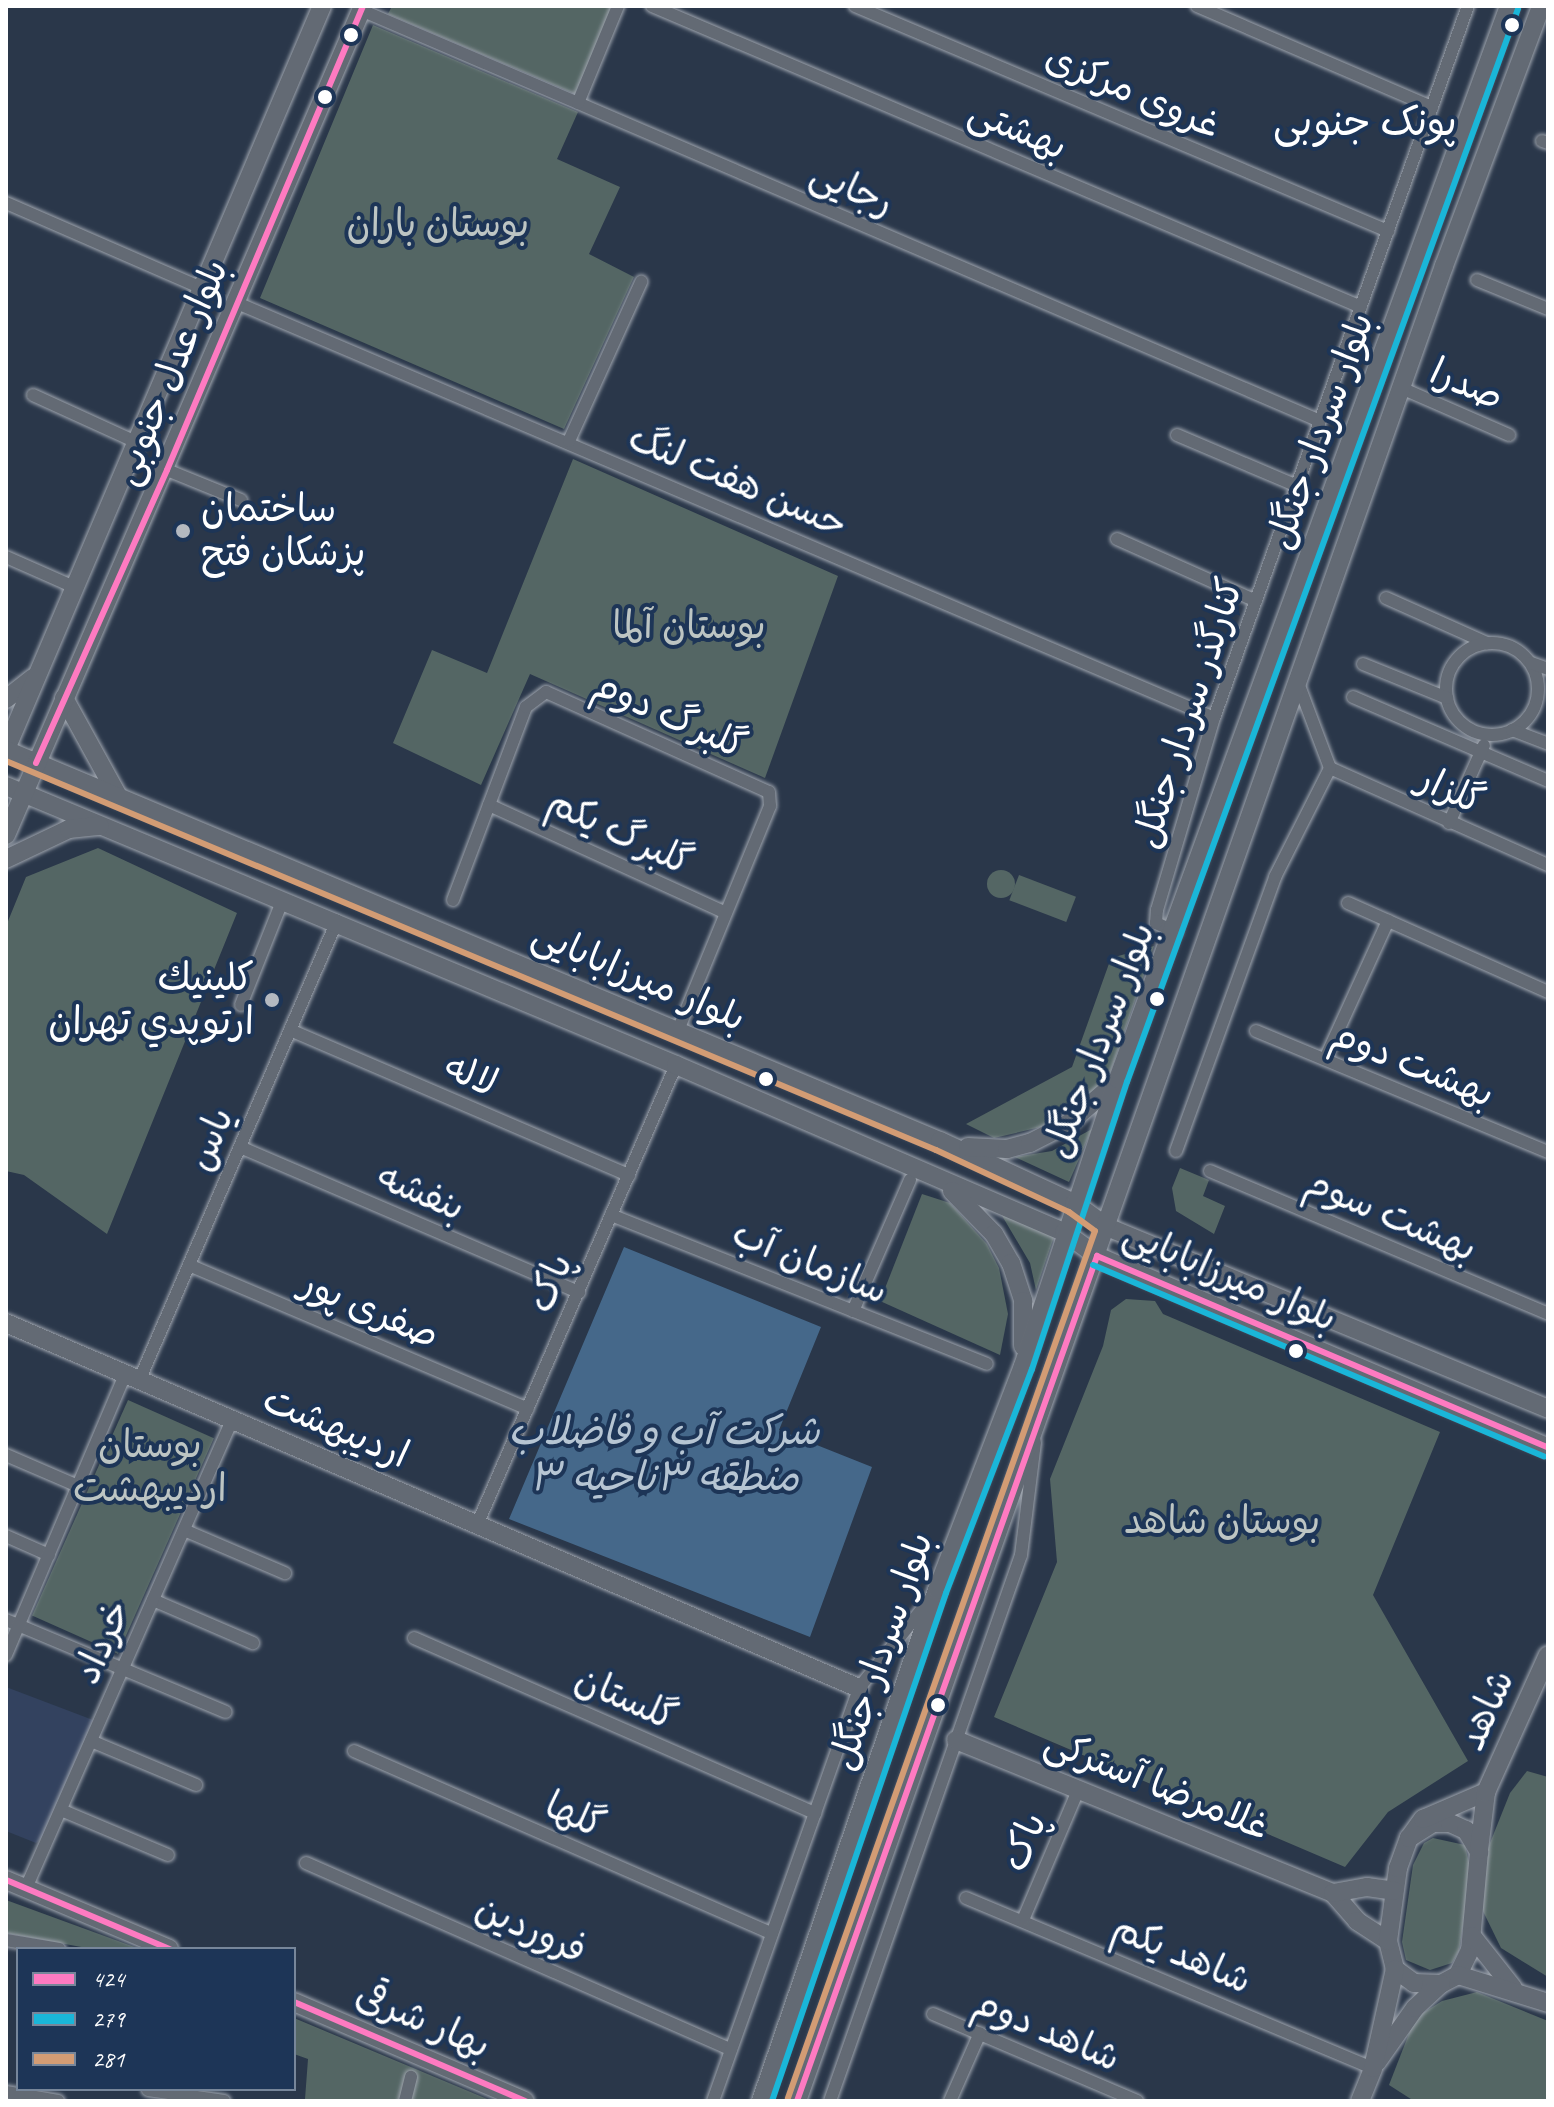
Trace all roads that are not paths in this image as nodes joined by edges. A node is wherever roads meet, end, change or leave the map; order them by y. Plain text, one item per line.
1 (322, 6) edge
2 (618, 6) edge
3 (652, 6) edge
4 (855, 6) edge
5 (1197, 6) edge
6 (1468, 6) edge
7 (1509, 6) edge
8 (1541, 6) edge
9 (362, 8) edge
10 (578, 103) junction
11 (1432, 107) junction
12 (6, 203) edge
13 (1388, 231) junction
14 (1477, 280) dead end
15 (641, 282) dead end
16 (204, 289) junction
17 (237, 303) junction
18 (1361, 307) junction
19 (1548, 309) edge
20 (1401, 388) junction
21 (33, 395) dead end
22 (1320, 421) junction
23 (1177, 435) dead end
24 (1509, 435) dead end
25 (569, 441) junction
26 (136, 442) junction
27 (167, 470) junction
28 (1297, 486) junction
29 (241, 500) dead end
30 (1117, 539) dead end
31 (6, 557) edge
32 (74, 587) junction
33 (1386, 598) dead end
34 (1256, 601) junction
35 (1487, 643) junction
36 (1531, 663) junction
37 (1363, 664) dead end
38 (1548, 669) edge
39 (38, 674) junction
40 (1298, 683) junction
41 (1353, 697) dead end
42 (64, 698) junction
43 (1447, 698) junction
44 (6, 699) edge
45 (1214, 718) junction
46 (1512, 730) junction
47 (1488, 735) junction
48 (1548, 744) edge
49 (6, 750) edge
50 (1482, 752) junction
51 (36, 763) junction
52 (1330, 768) junction
53 (1548, 781) edge
54 (15, 790) edge
55 (119, 798) junction
56 (489, 805) junction
57 (1449, 823) junction
58 (104, 826) junction
59 (6, 835) edge
60 (6, 859) edge
61 (1548, 865) edge
62 (283, 899) junction
63 (453, 900) dead end
64 (1348, 903) dead end
65 (726, 913) junction
66 (337, 921) junction
67 (1388, 921) junction
68 (1176, 932) junction
69 (1548, 992) edge
70 (241, 1005) dead end
71 (290, 1030) junction
72 (678, 1030) junction
73 (1256, 1031) dead end
74 (1325, 1059) junction
75 (676, 1065) junction
76 (1118, 1079) junction
77 (940, 1141) junction
78 (240, 1147) junction
79 (1176, 1151) dead end
80 (1548, 1152) edge
81 (1210, 1171) dead end
82 (629, 1175) junction
83 (910, 1180) dead end
84 (947, 1186) junction
85 (1074, 1203) junction
86 (611, 1215) junction
87 (1107, 1227) junction
88 (1064, 1232) junction
89 (1097, 1256) junction
90 (189, 1265) junction
91 (579, 1292) junction
92 (853, 1311) junction
93 (1548, 1314) edge
94 (6, 1323) edge
95 (987, 1364) dead end
96 (1023, 1366) junction
97 (132, 1378) junction
98 (528, 1409) junction
99 (1548, 1409) edge
100 (232, 1420) junction
101 (1036, 1432) junction
102 (1548, 1447) edge
103 (6, 1455) edge
104 (78, 1486) junction
105 (477, 1525) junction
106 (184, 1530) junction
107 (6, 1536) edge
108 (49, 1555) junction
109 (285, 1573) dead end
110 (937, 1590) junction
111 (153, 1600) junction
112 (12, 1622) edge
113 (414, 1638) dead end
114 (253, 1643) dead end
115 (6, 1655) edge
116 (1546, 1665) edge
117 (123, 1668) junction
118 (859, 1688) junction
119 (226, 1712) dead end
120 (956, 1740) junction
121 (91, 1741) junction
122 (354, 1751) dead end
123 (196, 1785) dead end
124 (1079, 1788) junction
125 (1486, 1792) junction
126 (61, 1810) junction
127 (815, 1813) junction
128 (1409, 1838) junction
129 (1479, 1852) junction
130 (168, 1855) dead end
131 (306, 1863) dead end
132 (6, 1880) edge
133 (26, 1888) junction
134 (1394, 1891) junction
135 (1333, 1893) junction
136 (966, 1898) dead end
137 (1023, 1920) junction
138 (772, 1934) junction
139 (1472, 1936) junction
140 (6, 1940) edge
141 (1388, 1941) junction
142 (47, 1947) edge
143 (164, 1947) edge
144 (1395, 1969) junction
145 (1450, 1980) junction
146 (1513, 1988) junction
147 (296, 2003) edge
148 (1548, 2003) edge
149 (933, 2014) dead end
150 (980, 2033) junction
151 (731, 2050) junction
152 (1373, 2068) junction
153 (411, 2077) dead end
154 (161, 2091) edge
155 (6, 2092) edge
156 (58, 2101) edge
157 (224, 2101) edge
158 (405, 2101) edge
159 (525, 2101) edge
160 (713, 2101) edge
161 (761, 2101) edge
162 (797, 2101) edge
163 (830, 2101) edge
164 (950, 2101) edge
165 (1137, 2101) edge
166 (1360, 2101) edge

1 - 16 main road, بلوار عدل جنوبی
2 - 10 street
3 - 18 street, بهشتی
4 - 13 street, غروی مرکزی
5 - 11 street
6 - 11 street, کنارگذر سردار جنگل
7 - 68 main road, بلوار سردار جنگل
8 - 20 main road, بلوار سردار جنگل
9 - 10 street, رجایی
9 - 17 main road, بلوار عدل جنوبی
10 - 22 street, رجایی
11 - 13 street, کنارگذر سردار جنگل
12 - 16 street
13 - 18 street, کنارگذر سردار جنگل
14 - 19 street
15 - 25 street
16 - 26 main road, بلوار عدل جنوبی
17 - 25 street, حسن هفت لنگ
17 - 27 main road, بلوار عدل جنوبی
18 - 22 street, کنارگذر سردار جنگل
20 - 24 street, صدرا
20 - 40 main road, بلوار سردار جنگل
21 - 26 street
22 - 28 street, کنارگذر سردار جنگل
23 - 28 street
25 - 45 street, حسن هفت لنگ
26 - 32 main road, بلوار عدل جنوبی
27 - 29 street
27 - 42 main road, بلوار عدل جنوبی
28 - 34 street, کنارگذر سردار جنگل
30 - 34 street
31 - 32 street
32 - 39 main road, بلوار عدل جنوبی
33 - 35 street
34 - 45 street, کنارگذر سردار جنگل
35 - 36 street
35 - 43 street
36 - 38 street
36 - 46 street
37 - 43 street
39 - 44 main road
39 - 49 main road, بلوار عدل جنوبی
40 - 52 street
40 - 87 main road, بلوار سردار جنگل
41 - 50 street
42 - 51 main road, بلوار عدل جنوبی
42 - 55 main road
43 - 47 street
45 - 68 street, کنارگذر سردار جنگل
46 - 47 street
46 - 48 street
47 - 50 street
49 - 51 main road, بلوار میرزابابایی
50 - 53 street
50 - 57 street
51 - 54 main road, بلوار عدل جنوبی
51 - 55 main road, بلوار میرزابابایی
52 - 57 street, گلزار
52 - 79 street
54 - 58 main road, بلوار میرزابابایی
54 - 59 main road, بلوار عدل جنوبی
55 - 72 main road, بلوار میرزابابایی
56 - 63 street
56 - 65 street, گلبرگ یکم
56 - 65 street, گلبرگ دوم
57 - 61 street, گلزار
58 - 60 main road
58 - 62 main road, بلوار میرزابابایی
62 - 66 main road, بلوار میرزابابایی
62 - 70 street
64 - 67 street
65 - 72 street
66 - 71 street, یاس
66 - 75 main road, بلوار میرزابابایی
67 - 69 street
67 - 74 street
68 - 76 main road, بلوار سردار جنگل
71 - 78 street, یاس
71 - 82 street, لاله
72 - 77 main road, بلوار میرزابابایی
73 - 74 street, بهشت دوم
74 - 80 street, بهشت دوم
75 - 82 street, پاک
75 - 84 main road, بلوار میرزابابایی
76 - 77 main road
76 - 85 main road, بلوار سردار جنگل
77 - 85 main road, بلوار میرزابابایی
78 - 90 street, یاس
78 - 91 street, بنفشه
81 - 93 street, بهشت سوم
82 - 86 street, پاک
83 - 92 street
84 - 88 main road, بلوار میرزابابایی
84 - 96 main road
85 - 87 main road, بلوار میرزابابایی
85 - 88 main road, بلوار سردار جنگل
86 - 91 street, پاک
86 - 92 street, سازمان آب
87 - 89 main road, بلوار سردار جنگل
87 - 99 main road, بلوار میرزابابایی
88 - 89 main road, بلوار میرزابابایی
88 - 96 main road, بلوار سردار جنگل
89 - 101 main road, بلوار سردار جنگل
89 - 102 main road, بلوار میرزابابایی
90 - 97 street, یاس
90 - 98 street, صفری پور
91 - 98 street, پاک
92 - 95 street, سازمان آب
94 - 97 main road, اردیبهشت
96 - 110 main road, بلوار سردار جنگل
97 - 100 main road, اردیبهشت
97 - 104 street, یاس
98 - 105 street, پاک
100 - 105 main road, اردیبهشت
100 - 106 street, خرداد
101 - 120 street
101 - 162 main road, بلوار سردار جنگل
103 - 104 street
104 - 108 street, یاس
105 - 118 main road, اردیبهشت
106 - 109 street
106 - 111 street, خرداد
107 - 108 street
108 - 112 street, یاس
110 - 118 street
110 - 161 main road, بلوار سردار جنگل
111 - 114 street
111 - 117 street, خرداد
112 - 115 street, یاس
112 - 117 street
113 - 127 street, گلستان
116 - 125 main road, شاهد
117 - 119 street
117 - 121 street, خرداد
118 - 127 street
120 - 124 main road, غلامرضا آسترکی
120 - 163 street
121 - 123 street
121 - 126 street, خرداد
122 - 138 street, گلها
124 - 135 main road, غلامرضا آسترکی
124 - 137 street, پاک
125 - 128 main road, شاهد
125 - 129 main road, شاهد
126 - 130 street
126 - 133 street, خرداد
127 - 138 street
128 - 129 main road
128 - 134 main road
129 - 139 main road, شاهد
131 - 151 street, فروردین
132 - 133 main road
133 - 143 main road
134 - 135 main road
134 - 141 main road
135 - 141 main road
136 - 137 street, شاهد یکم
137 - 152 street, شاهد یکم
138 - 151 street
139 - 145 main road, شاهد
139 - 146 main road
140 - 142 street
141 - 144 main road
144 - 145 main road
144 - 152 main road
145 - 146 main road
145 - 152 main road
146 - 148 main road
147 - 159 main road, بهار شرقی
149 - 150 street, شاهد دوم
150 - 164 street
150 - 165 street, شاهد دوم
151 - 160 street
152 - 166 main road
153 - 158 street
154 - 157 street
155 - 156 street

